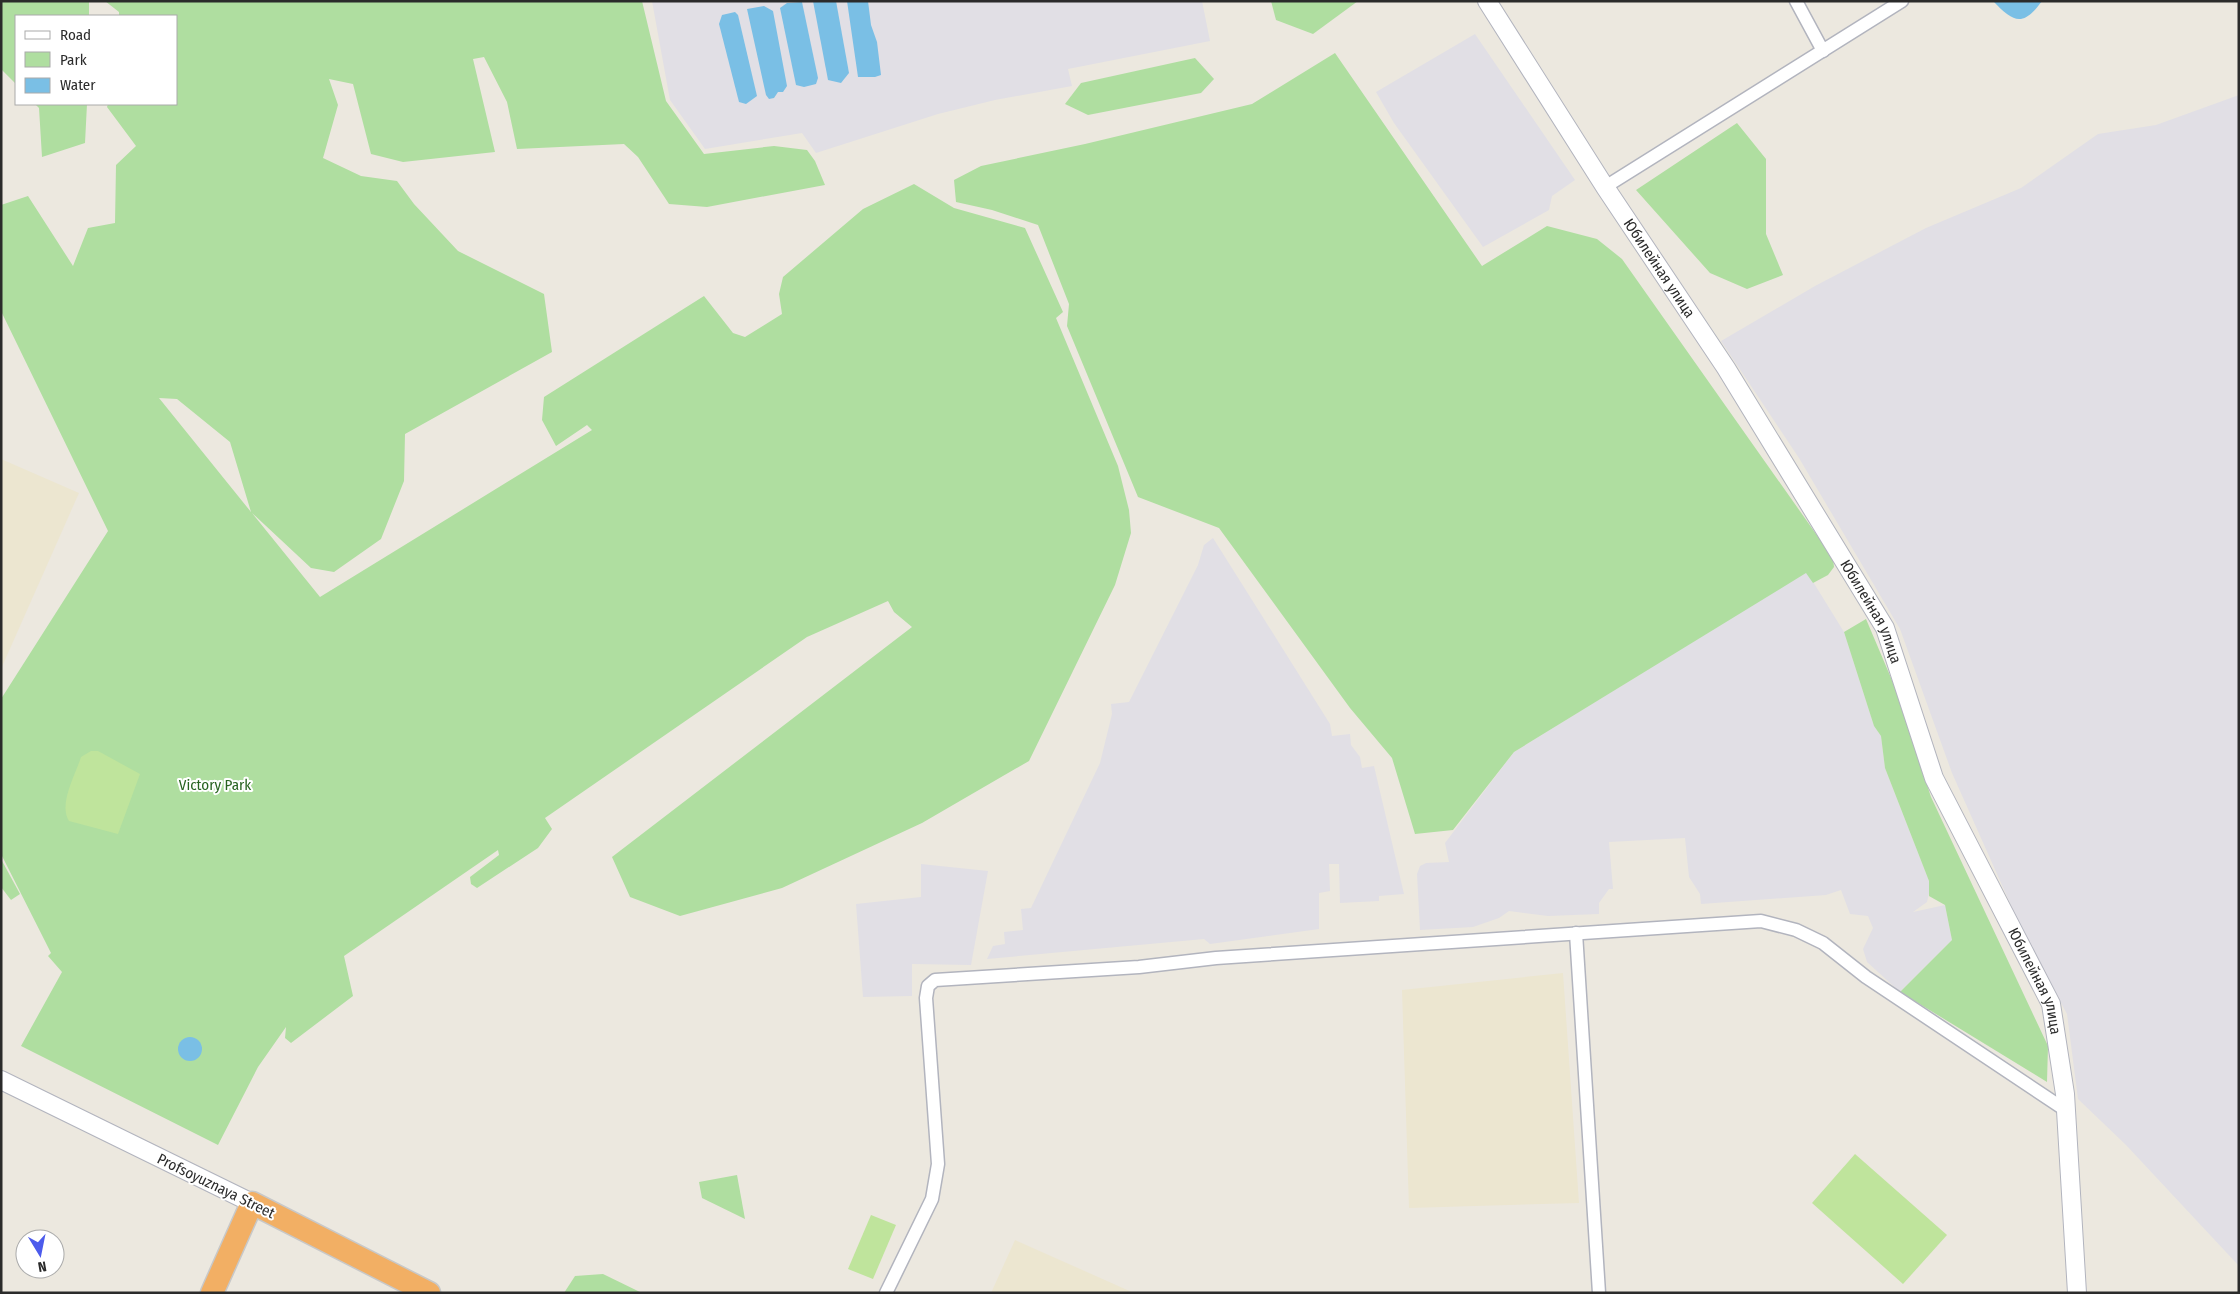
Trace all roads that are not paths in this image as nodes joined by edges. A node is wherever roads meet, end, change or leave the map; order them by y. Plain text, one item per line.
1 (1487, 1) edge
2 (1796, 1) edge
3 (1902, 1) edge
4 (1823, 51) junction
5 (1606, 188) junction
6 (1576, 934) junction
7 (1, 1080) edge
8 (2066, 1111) junction
9 (252, 1203) junction
10 (212, 1293) edge
11 (429, 1293) edge
12 (886, 1293) edge
13 (1599, 1293) edge
14 (2077, 1293) edge

1 - 5 street, Юбилейная улица
2 - 4 street
3 - 4 street
4 - 5 street
5 - 8 street, Юбилейная улица
6 - 8 street
6 - 12 street
6 - 13 street
7 - 9 street, Profsoyuznaya Street
8 - 14 street, Юбилейная улица
9 - 10 highway
9 - 11 highway, Profsoyuznaya Street

